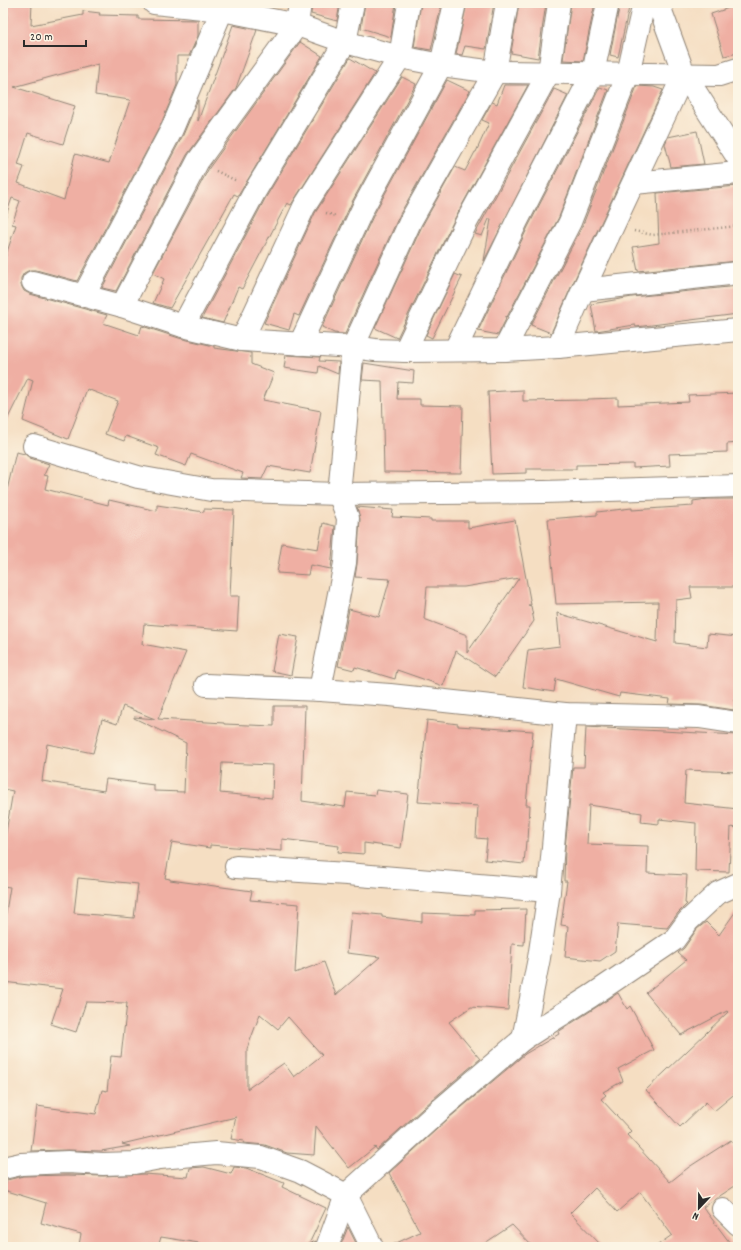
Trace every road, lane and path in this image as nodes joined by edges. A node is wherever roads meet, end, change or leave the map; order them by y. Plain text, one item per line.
1 (300, 3) edge
2 (353, 3) edge
3 (409, 3) edge
4 (455, 3) edge
5 (507, 3) edge
6 (559, 3) edge
7 (608, 3) edge
8 (644, 3) edge
9 (658, 3) edge
10 (164, 4) edge
11 (222, 10) junction
12 (297, 25) junction
13 (345, 42) junction
14 (400, 57) junction
15 (440, 65) junction
16 (738, 70) edge
17 (495, 72) junction
18 (549, 72) junction
19 (593, 74) junction
20 (628, 74) junction
21 (684, 74) junction
22 (738, 158) edge
23 (738, 174) edge
24 (634, 183) junction
25 (738, 273) edge
26 (33, 282) dead end
27 (583, 290) junction
28 (84, 295) junction
29 (122, 306) junction
30 (183, 326) junction
31 (738, 330) edge
32 (242, 340) junction
33 (300, 344) junction
34 (558, 347) junction
35 (353, 348) junction
36 (455, 350) junction
37 (504, 350) junction
38 (405, 351) junction
39 (34, 446) dead end
40 (738, 486) edge
41 (339, 494) junction
42 (206, 685) dead end
43 (320, 690) junction
44 (565, 714) junction
45 (738, 723) edge
46 (236, 867) dead end
47 (738, 884) edge
48 (549, 891) junction
49 (523, 1039) junction
50 (3, 1168) edge
51 (346, 1195) junction
52 (327, 1247) edge
53 (372, 1247) edge

1 - 12 street
2 - 13 street
3 - 14 street
4 - 15 street
5 - 17 street
6 - 18 street
7 - 19 street
8 - 20 street
9 - 21 street
10 - 11 street
11 - 12 street
11 - 28 street
12 - 13 street
12 - 29 street
13 - 14 street
13 - 30 street
14 - 15 street
14 - 32 street
15 - 17 street
15 - 33 street
16 - 21 street
17 - 18 street
17 - 35 street
18 - 19 street
18 - 38 street
19 - 20 street
19 - 36 street
20 - 21 street
20 - 37 street
21 - 22 street
21 - 24 street
23 - 24 street
24 - 27 street
25 - 27 street
26 - 28 street
27 - 34 street
28 - 29 street
29 - 30 street
30 - 32 street
31 - 34 street
32 - 33 street
33 - 35 street
34 - 37 street
35 - 38 street
35 - 41 street
36 - 37 street
36 - 38 street
39 - 41 street
40 - 41 street
41 - 43 street
42 - 43 street
43 - 44 street
44 - 45 street
44 - 48 street
46 - 48 street
47 - 49 street
48 - 49 street
49 - 51 street
50 - 51 street
51 - 52 street
51 - 53 street

